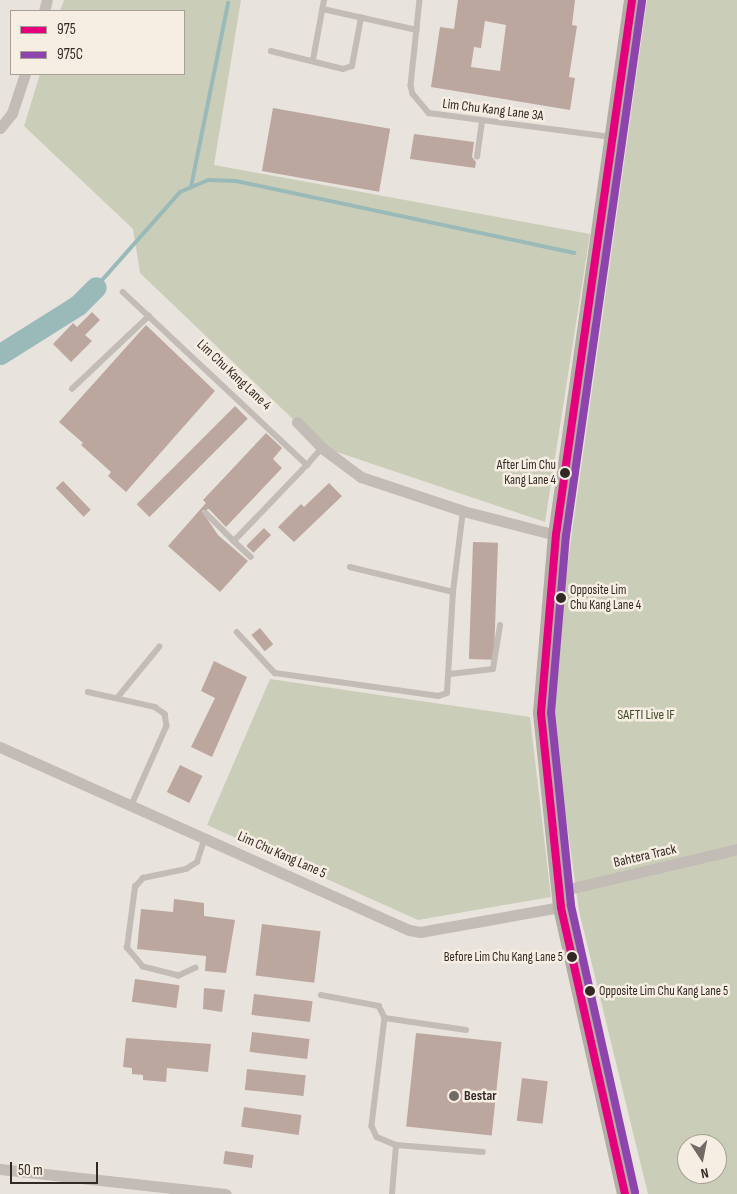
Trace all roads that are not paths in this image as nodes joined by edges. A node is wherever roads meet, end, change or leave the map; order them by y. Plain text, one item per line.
1 (324, 0) edge
2 (420, 0) edge
3 (632, 0) edge
4 (323, 9) junction
5 (361, 18) junction
6 (417, 30) junction
7 (271, 51) dead end
8 (313, 60) junction
9 (25, 75) edge
10 (482, 121) junction
11 (0, 128) edge
12 (613, 137) junction
13 (477, 157) dead end
14 (123, 292) dead end
15 (149, 316) junction
16 (72, 390) dead end
17 (297, 422) dead end
18 (322, 448) junction
19 (308, 465) junction
20 (463, 511) junction
21 (206, 513) dead end
22 (556, 535) junction
23 (234, 542) junction
24 (251, 557) dead end
25 (350, 567) dead end
26 (453, 592) junction
27 (500, 626) dead end
28 (237, 632) dead end
29 (159, 647) dead end
30 (450, 674) junction
31 (88, 692) dead end
32 (118, 697) junction
33 (0, 747) edge
34 (132, 805) junction
35 (204, 837) junction
36 (737, 849) edge
37 (560, 899) junction
38 (196, 968) dead end
39 (321, 995) dead end
40 (385, 1018) junction
41 (466, 1030) dead end
42 (396, 1145) junction
43 (483, 1152) dead end
44 (0, 1169) edge
45 (226, 1194) edge
46 (392, 1194) edge
47 (625, 1194) edge

1 - 4 lane
2 - 6 lane, Lim Chu Kang Lane 3A
3 - 12 main road
4 - 5 lane
4 - 8 lane
5 - 6 lane
5 - 8 lane
6 - 10 lane, Lim Chu Kang Lane 3A
7 - 8 lane
9 - 11 street
10 - 12 lane, Lim Chu Kang Lane 3A
10 - 13 lane
12 - 22 main road
14 - 15 lane, Lim Chu Kang Lane 4
15 - 16 lane
15 - 19 lane, Lim Chu Kang Lane 4
17 - 18 street
18 - 19 lane
18 - 20 street
19 - 23 lane
20 - 22 street
20 - 26 lane
21 - 23 lane
22 - 37 main road
23 - 24 lane
25 - 26 lane
26 - 30 lane
27 - 30 lane
28 - 30 lane
29 - 32 lane
31 - 32 lane
32 - 34 lane
33 - 34 street, Lim Chu Kang Lane 5
34 - 35 street, Lim Chu Kang Lane 5
35 - 37 street, Lim Chu Kang Lane 5
35 - 38 lane
36 - 37 street, Bahtera Track
37 - 47 main road
39 - 40 lane
40 - 41 lane
40 - 42 lane
42 - 43 lane
42 - 46 lane
44 - 45 street

